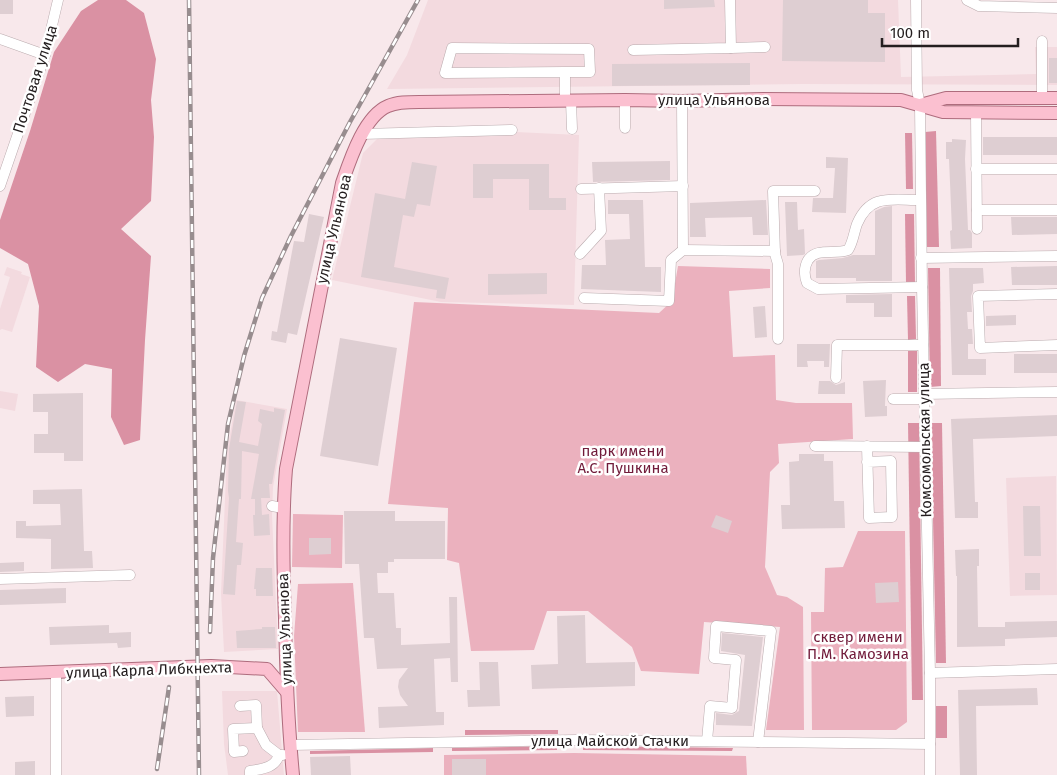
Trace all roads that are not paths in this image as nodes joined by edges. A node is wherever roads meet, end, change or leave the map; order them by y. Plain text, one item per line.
1 (58, 0) edge
2 (730, 0) edge
3 (916, 0) edge
4 (967, 0) edge
5 (1057, 8) edge
6 (0, 38) edge
7 (1042, 41) dead end
8 (765, 47) dead end
9 (731, 48) junction
10 (633, 50) dead end
11 (45, 55) junction
12 (565, 72) junction
13 (1042, 98) junction
14 (1057, 98) edge
15 (625, 100) junction
16 (568, 101) junction
17 (682, 101) junction
18 (920, 105) junction
19 (976, 112) junction
20 (1057, 113) edge
21 (625, 128) dead end
22 (572, 129) dead end
23 (512, 130) dead end
24 (362, 134) junction
25 (976, 169) junction
26 (1057, 169) edge
27 (0, 186) edge
28 (683, 186) junction
29 (599, 188) junction
30 (581, 189) dead end
31 (815, 191) dead end
32 (920, 200) junction
33 (977, 210) junction
34 (1057, 210) edge
35 (977, 229) dead end
36 (683, 250) junction
37 (775, 251) junction
38 (580, 254) dead end
39 (1057, 256) edge
40 (921, 258) junction
41 (922, 287) junction
42 (1057, 294) edge
43 (584, 298) dead end
44 (778, 339) dead end
45 (923, 345) junction
46 (1057, 345) edge
47 (836, 378) dead end
48 (1057, 392) edge
49 (924, 396) junction
50 (893, 399) dead end
51 (815, 446) dead end
52 (867, 446) junction
53 (925, 447) junction
54 (867, 462) junction
55 (130, 575) dead end
56 (0, 579) edge
57 (286, 651) junction
58 (268, 669) junction
59 (1057, 669) edge
60 (930, 672) junction
61 (56, 673) junction
62 (0, 674) edge
63 (286, 691) junction
64 (240, 706) dead end
65 (257, 728) junction
66 (707, 741) junction
67 (758, 742) junction
68 (930, 744) junction
69 (243, 751) dead end
70 (286, 751) junction
71 (56, 775) edge
72 (250, 775) edge
73 (293, 775) edge
74 (930, 775) edge

1 - 11 street, Почтовая улица
2 - 9 street
3 - 18 street, Комсомольская улица
4 - 5 street
6 - 11 street
7 - 13 street
8 - 9 street
9 - 10 street
11 - 27 street, Почтовая улица
12 - 12 street
12 - 16 street
13 - 14 main road, улица Ульянова
13 - 18 main road, улица Ульянова
15 - 16 main road, улица Ульянова
15 - 17 main road, улица Ульянова
15 - 21 street
16 - 22 street
16 - 24 main road, улица Ульянова
17 - 18 main road, улица Ульянова
17 - 28 street
18 - 19 main road, улица Ульянова
18 - 32 street, Комсомольская улица
19 - 20 main road, улица Ульянова
19 - 25 street
23 - 24 street
24 - 57 main road, улица Ульянова
25 - 26 street
25 - 33 street
28 - 29 street
28 - 36 street
29 - 30 street
29 - 38 street
31 - 37 street
32 - 40 street, Комсомольская улица
32 - 41 street
33 - 34 street
33 - 35 street
36 - 37 street
36 - 43 street
37 - 44 street
39 - 40 street
40 - 41 street, Комсомольская улица
41 - 45 street, Комсомольская улица
42 - 46 street
45 - 47 street
45 - 49 street, Комсомольская улица
48 - 49 street
49 - 50 street
49 - 53 street, Комсомольская улица
51 - 52 street
52 - 53 street
52 - 54 street
53 - 60 street, Комсомольская улица
54 - 54 street
55 - 56 street
57 - 58 main road
57 - 63 main road, улица Ульянова
58 - 61 main road, улица Карла Либкнехта
58 - 63 main road
59 - 60 street
60 - 68 street, Комсомольская улица
61 - 62 main road, улица Карла Либкнехта
61 - 71 street
63 - 70 main road, улица Ульянова
64 - 65 street
65 - 69 street
65 - 70 street
66 - 67 street, улица Майской Стачки
66 - 67 street
66 - 70 street, улица Майской Стачки
67 - 68 street, улица Майской Стачки
68 - 74 street, Комсомольская улица
70 - 72 street
70 - 73 main road, улица Ульянова

